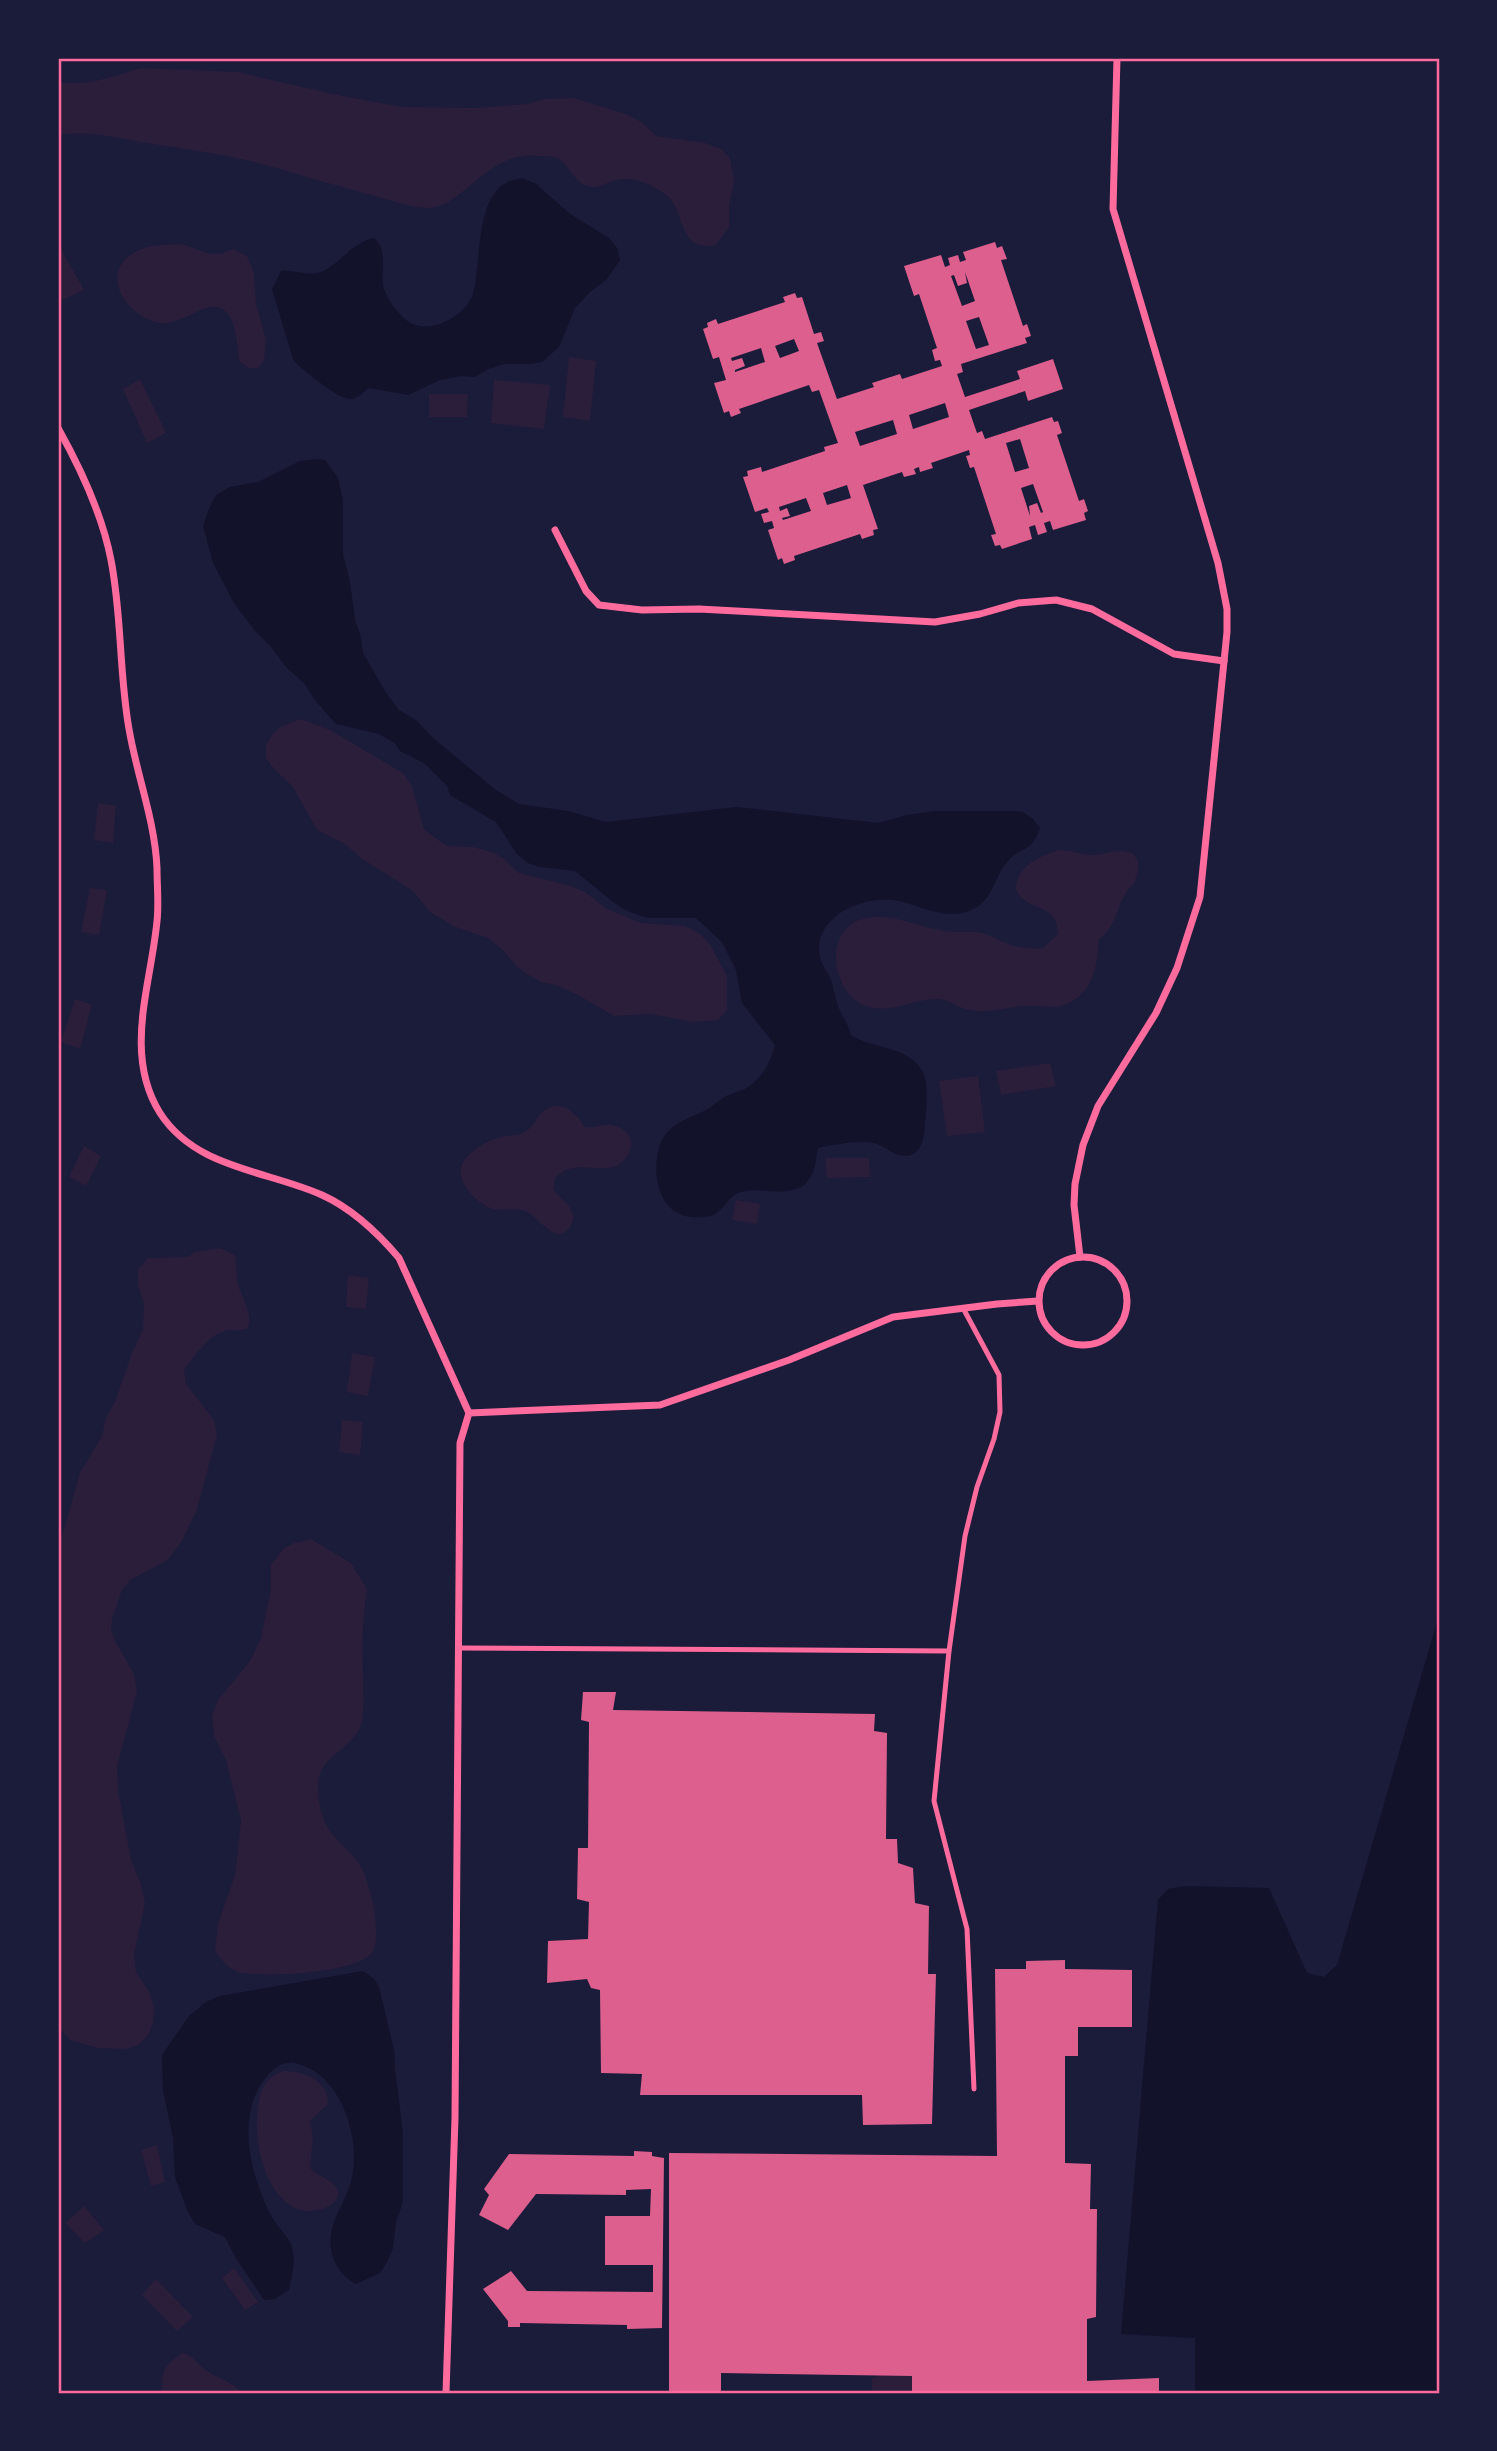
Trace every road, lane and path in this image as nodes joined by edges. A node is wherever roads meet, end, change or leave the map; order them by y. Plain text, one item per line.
1 (1117, 58) edge
2 (58, 428) edge
3 (555, 530) dead end
4 (1224, 661) junction
5 (1080, 1257) junction
6 (1038, 1301) junction
7 (963, 1308) junction
8 (469, 1413) junction
9 (460, 1648) junction
10 (949, 1651) junction
11 (974, 2089) dead end
12 (446, 2393) edge

1 - 4 street
2 - 8 street
3 - 4 street
4 - 5 street
5 - 6 street
5 - 6 street
6 - 7 street
7 - 8 street
7 - 10 lane
8 - 9 street
9 - 10 lane
9 - 12 street
10 - 11 lane

